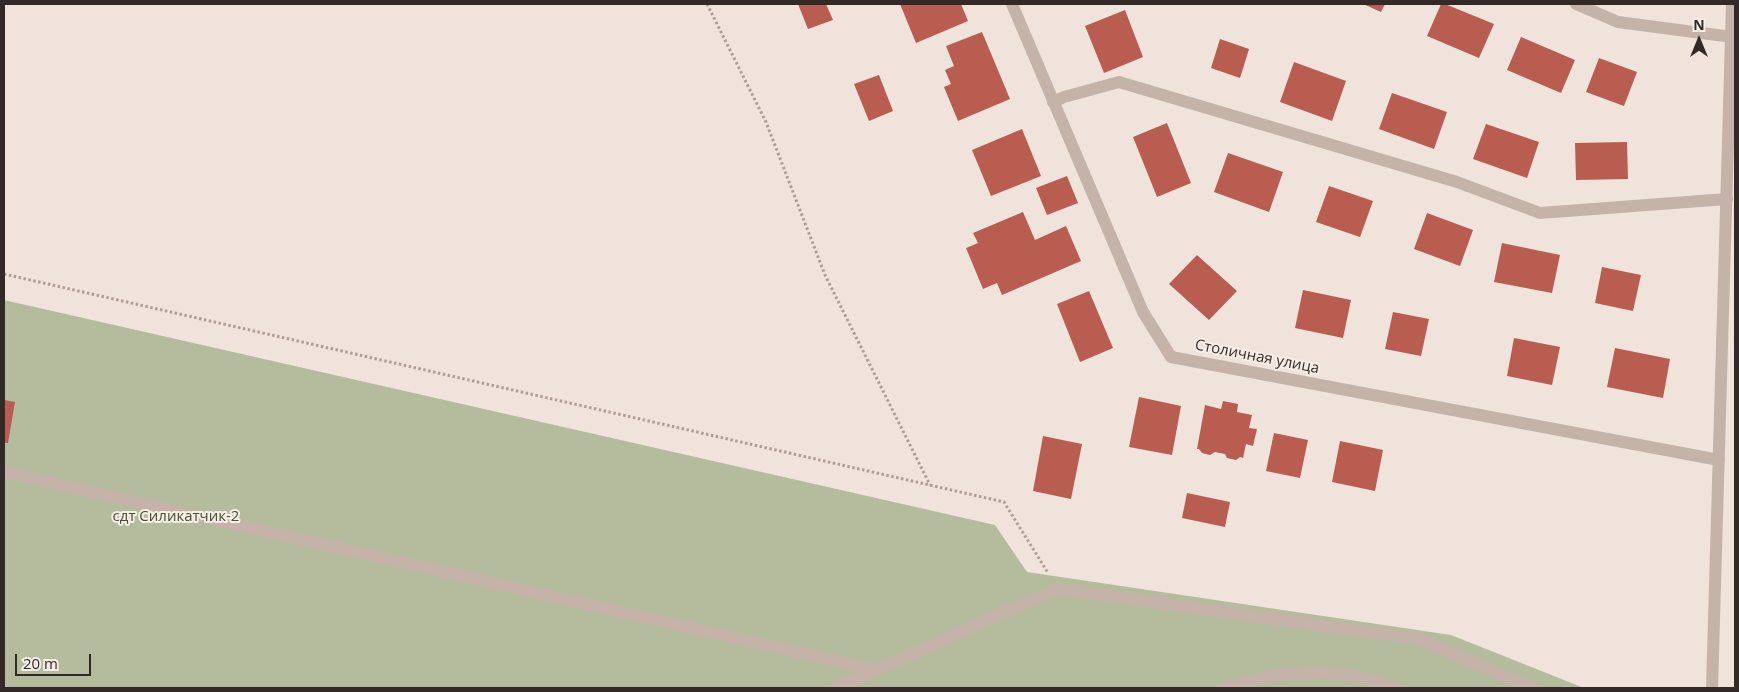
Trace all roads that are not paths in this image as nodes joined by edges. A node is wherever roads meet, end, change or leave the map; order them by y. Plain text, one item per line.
1 (1012, 4) edge
2 (1576, 4) edge
3 (1732, 4) edge
4 (1732, 37) junction
5 (1054, 102) junction
6 (1727, 199) junction
7 (1719, 460) junction
8 (4, 472) edge
9 (877, 670) junction
10 (836, 688) edge
11 (1223, 688) edge
12 (1397, 688) edge
13 (1532, 688) edge
14 (1712, 688) edge

1 - 5 street, Столичная улица
2 - 4 street
3 - 4 street
4 - 6 street
5 - 6 street
5 - 7 street, Столичная улица
6 - 7 street
7 - 14 street
8 - 9 street
9 - 10 street
9 - 13 street
11 - 12 street

